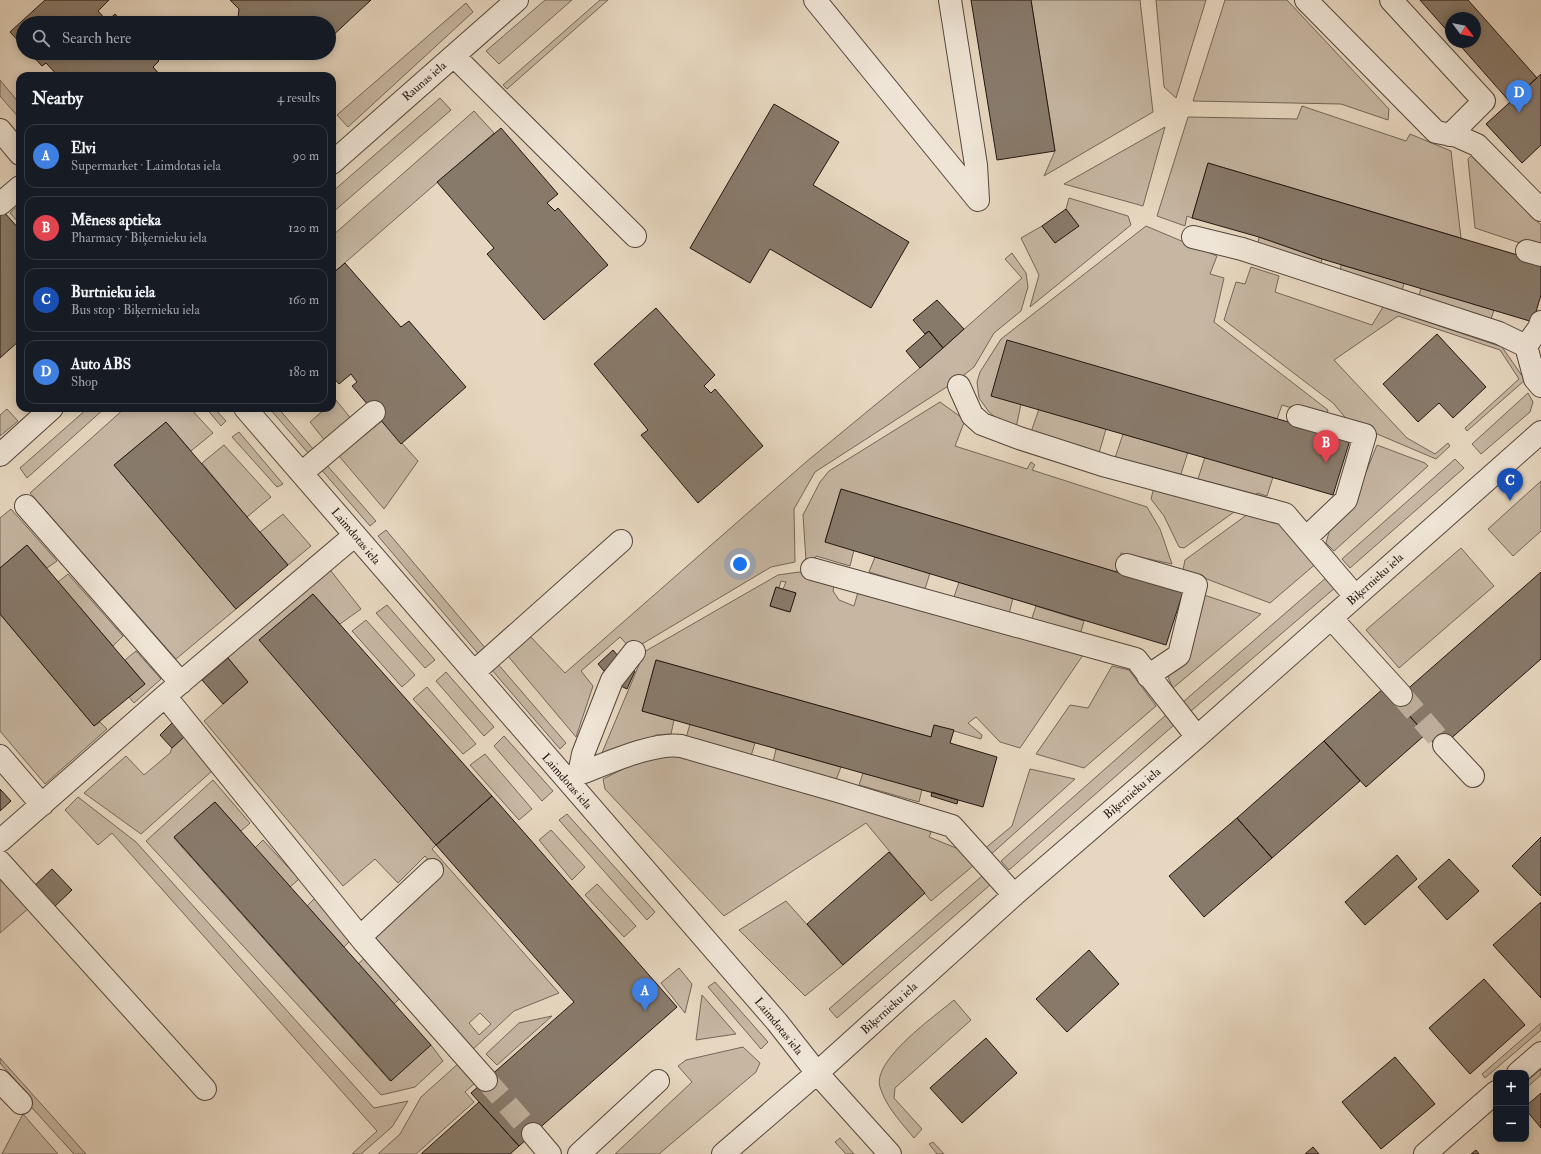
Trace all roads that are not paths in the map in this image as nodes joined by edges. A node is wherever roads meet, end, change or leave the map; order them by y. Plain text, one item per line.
1 (517, 0) edge
2 (815, 0) edge
3 (950, 0) edge
4 (1306, 0) edge
5 (1391, 0) edge
6 (454, 56) junction
7 (0, 130) edge
8 (1450, 135) junction
9 (16, 149) edge
10 (336, 159) edge
11 (16, 190) edge
12 (0, 204) edge
13 (1541, 210) edge
14 (635, 236) dead end
15 (1193, 236) dead end
16 (1541, 322) edge
17 (1526, 346) junction
18 (959, 386) dead end
19 (1541, 386) edge
20 (48, 412) edge
21 (249, 412) edge
22 (374, 412) dead end
23 (1298, 416) dead end
24 (1541, 432) edge
25 (0, 455) edge
26 (303, 472) junction
27 (26, 506) dead end
28 (355, 535) junction
29 (1306, 538) junction
30 (621, 541) dead end
31 (1128, 565) dead end
32 (812, 569) dead end
33 (1355, 596) junction
34 (1331, 618) junction
35 (634, 652) dead end
36 (474, 672) junction
37 (1148, 676) junction
38 (173, 689) junction
39 (1401, 695) tunnel mouth
40 (1197, 737) junction
41 (1444, 745) tunnel mouth
42 (0, 756) edge
43 (1473, 776) dead end
44 (574, 779) junction
45 (42, 805) junction
46 (0, 841) edge
47 (0, 862) edge
48 (432, 870) dead end
49 (1014, 895) junction
50 (360, 937) junction
51 (1541, 1053) edge
52 (1521, 1070) edge
53 (817, 1073) junction
54 (0, 1080) edge
55 (486, 1080) tunnel mouth
56 (658, 1081) dead end
57 (204, 1090) dead end
58 (1493, 1095) edge
59 (21, 1103) dead end
60 (533, 1134) tunnel mouth
61 (550, 1154) edge
62 (579, 1154) edge
63 (723, 1154) edge
64 (890, 1154) edge
65 (1425, 1154) edge

1 - 6 street, Raunas iela
2 - 3 street
4 - 8 street
5 - 8 street
6 - 10 street, Raunas iela
6 - 14 street
7 - 9 street
8 - 13 street
11 - 12 street
15 - 17 street
16 - 17 street
17 - 19 street
18 - 29 street
20 - 25 street
21 - 26 street, Laimdotas iela
22 - 26 street
23 - 29 street
24 - 33 street, Biķernieku iela
26 - 28 street, Laimdotas iela
27 - 38 street
28 - 36 street, Laimdotas iela
28 - 38 street
29 - 33 street
30 - 36 street
31 - 37 street
32 - 37 street
33 - 34 street, Biķernieku iela
34 - 39 street
34 - 40 street, Biķernieku iela
35 - 44 street
36 - 44 street, Laimdotas iela
37 - 40 street
38 - 45 street
38 - 50 street
40 - 49 street, Biķernieku iela
41 - 43 street
42 - 45 street
44 - 49 street
44 - 53 street, Laimdotas iela
45 - 46 street
47 - 57 street
48 - 50 street
49 - 53 street, Biķernieku iela
50 - 55 street
51 - 52 street
53 - 63 street, Biķernieku iela
53 - 64 street, Laimdotas iela
54 - 59 street
56 - 62 street
58 - 65 street
60 - 61 street

